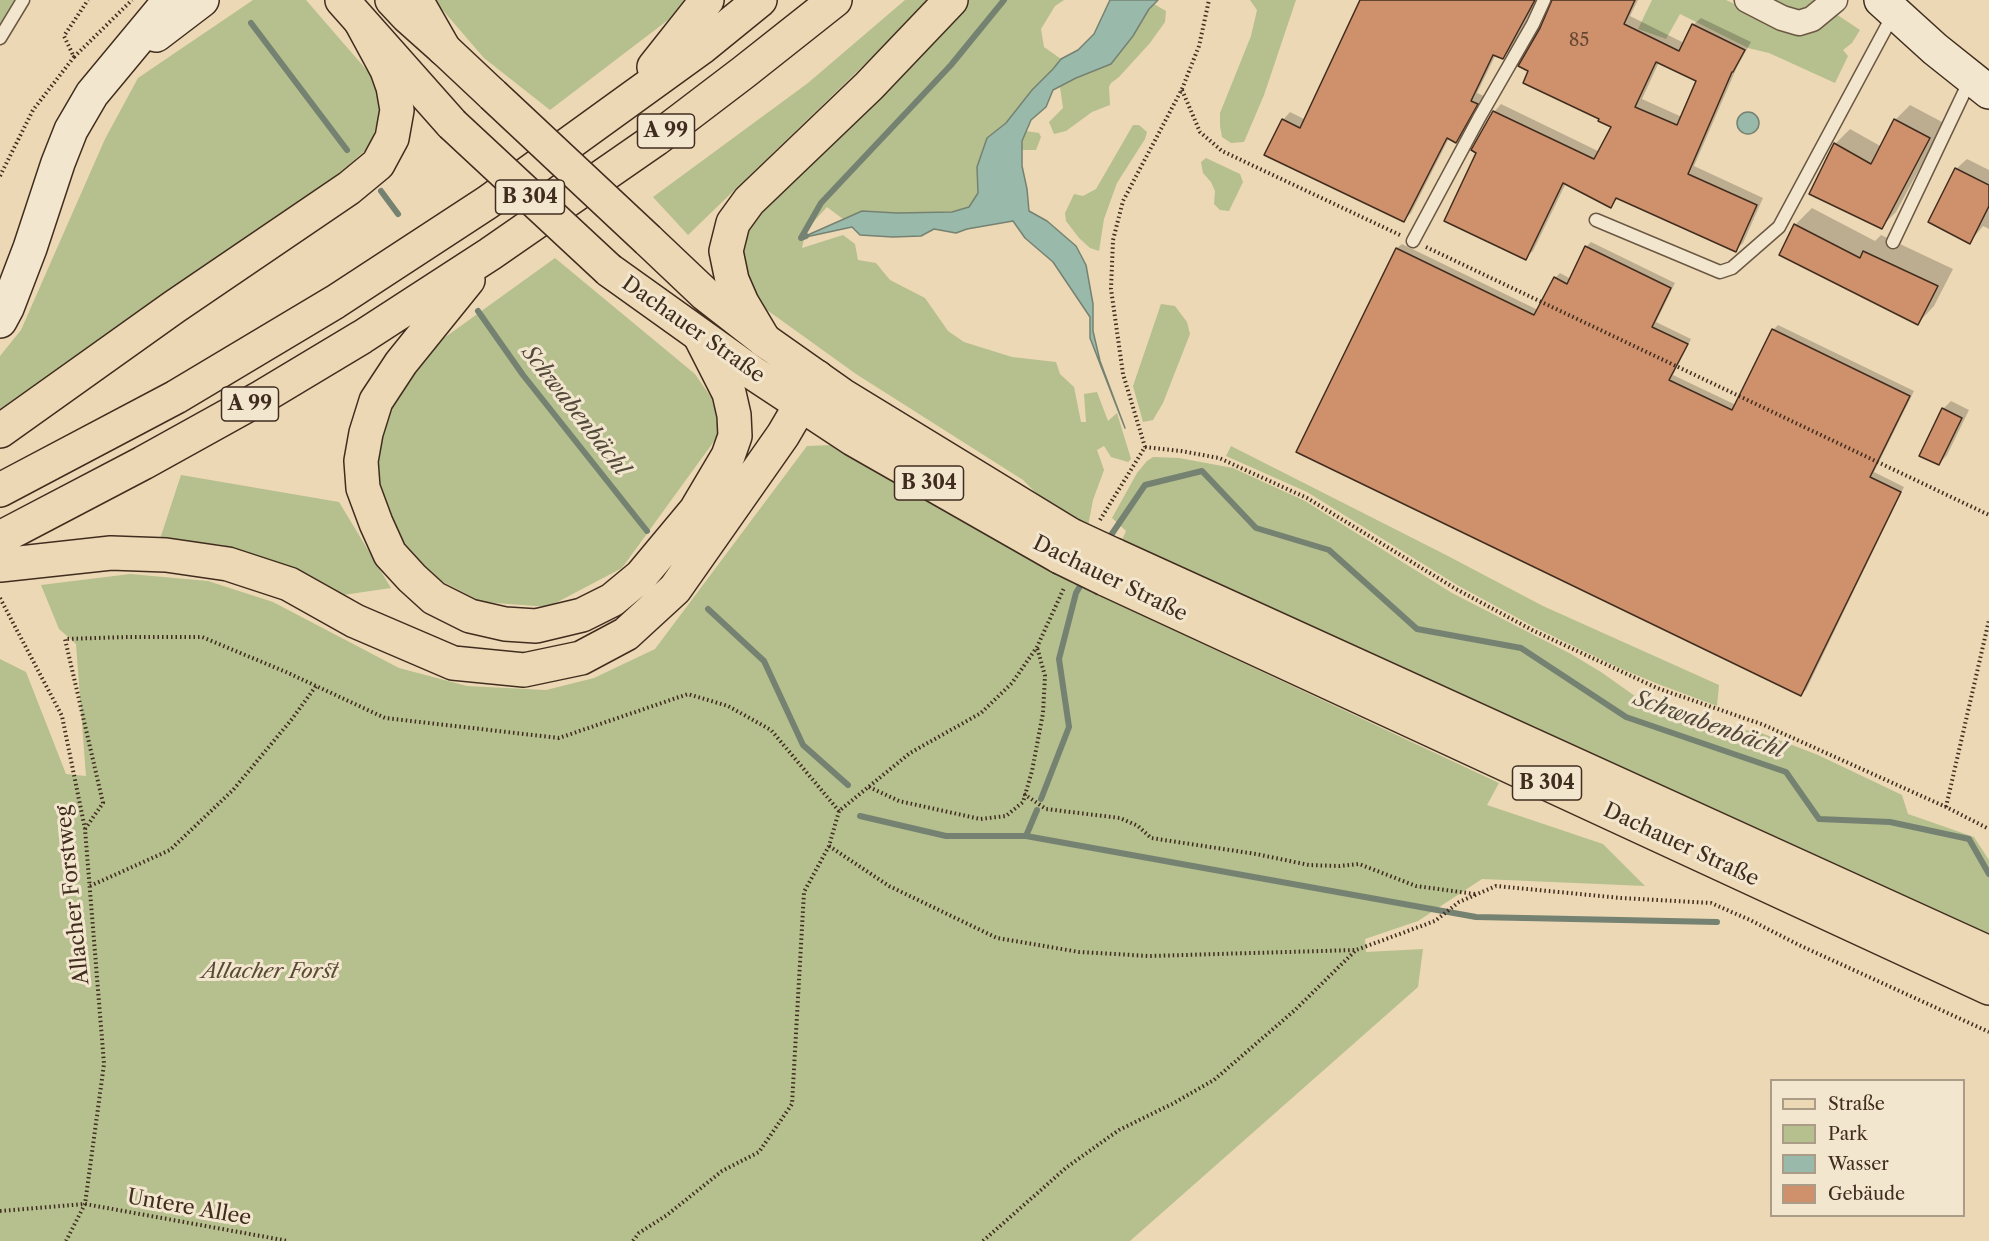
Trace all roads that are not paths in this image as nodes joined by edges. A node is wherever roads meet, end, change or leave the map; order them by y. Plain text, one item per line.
1 (23, 0) edge
2 (170, 0) edge
3 (202, 0) edge
4 (392, 0) edge
5 (416, 0) edge
6 (707, 0) edge
7 (760, 0) edge
8 (835, 0) edge
9 (951, 0) edge
10 (1544, 0) edge
11 (1747, 0) edge
12 (1835, 0) edge
13 (1888, 6) edge
14 (352, 11) edge
15 (0, 38) edge
16 (444, 49) junction
17 (114, 67) junction
18 (1980, 85) edge
19 (626, 102) junction
20 (1596, 220) dead end
21 (1413, 241) road end
22 (1893, 242) dead end
23 (490, 254) junction
24 (0, 321) edge
25 (700, 336) junction
26 (764, 340) junction
27 (817, 377) junction
28 (800, 405) junction
29 (0, 431) edge
30 (0, 490) edge
31 (0, 538) edge
32 (1074, 550) junction
33 (0, 564) edge
34 (1110, 567) junction
35 (1989, 953) edge
36 (1989, 988) edge

1 - 15 lane
2 - 17 main road
3 - 17 main road
4 - 16 main road, Dachauer Straße / B 304
5 - 16 main road
6 - 19 main road
7 - 19 main road, A 99
8 - 23 main road, A 99
9 - 26 main road
10 - 21 lane
11 - 12 street
13 - 18 main road
13 - 20 lane
14 - 25 main road, Dachauer Straße / B 304, bridge
14 - 29 main road
16 - 26 main road, Dachauer Straße / B 304, bridge
17 - 24 main road
18 - 22 lane
19 - 30 main road, A 99
23 - 25 main road
23 - 31 main road, A 99
25 - 28 main road, Dachauer Straße / B 304
26 - 27 main road, Dachauer Straße / B 304
27 - 28 main road
27 - 32 main road, Dachauer Straße / B 304
28 - 32 main road, Dachauer Straße / B 304
28 - 33 main road
32 - 34 main road, Dachauer Straße / B 304, bridge
34 - 35 main road, Dachauer Straße / B 304
34 - 36 main road, Dachauer Straße / B 304

